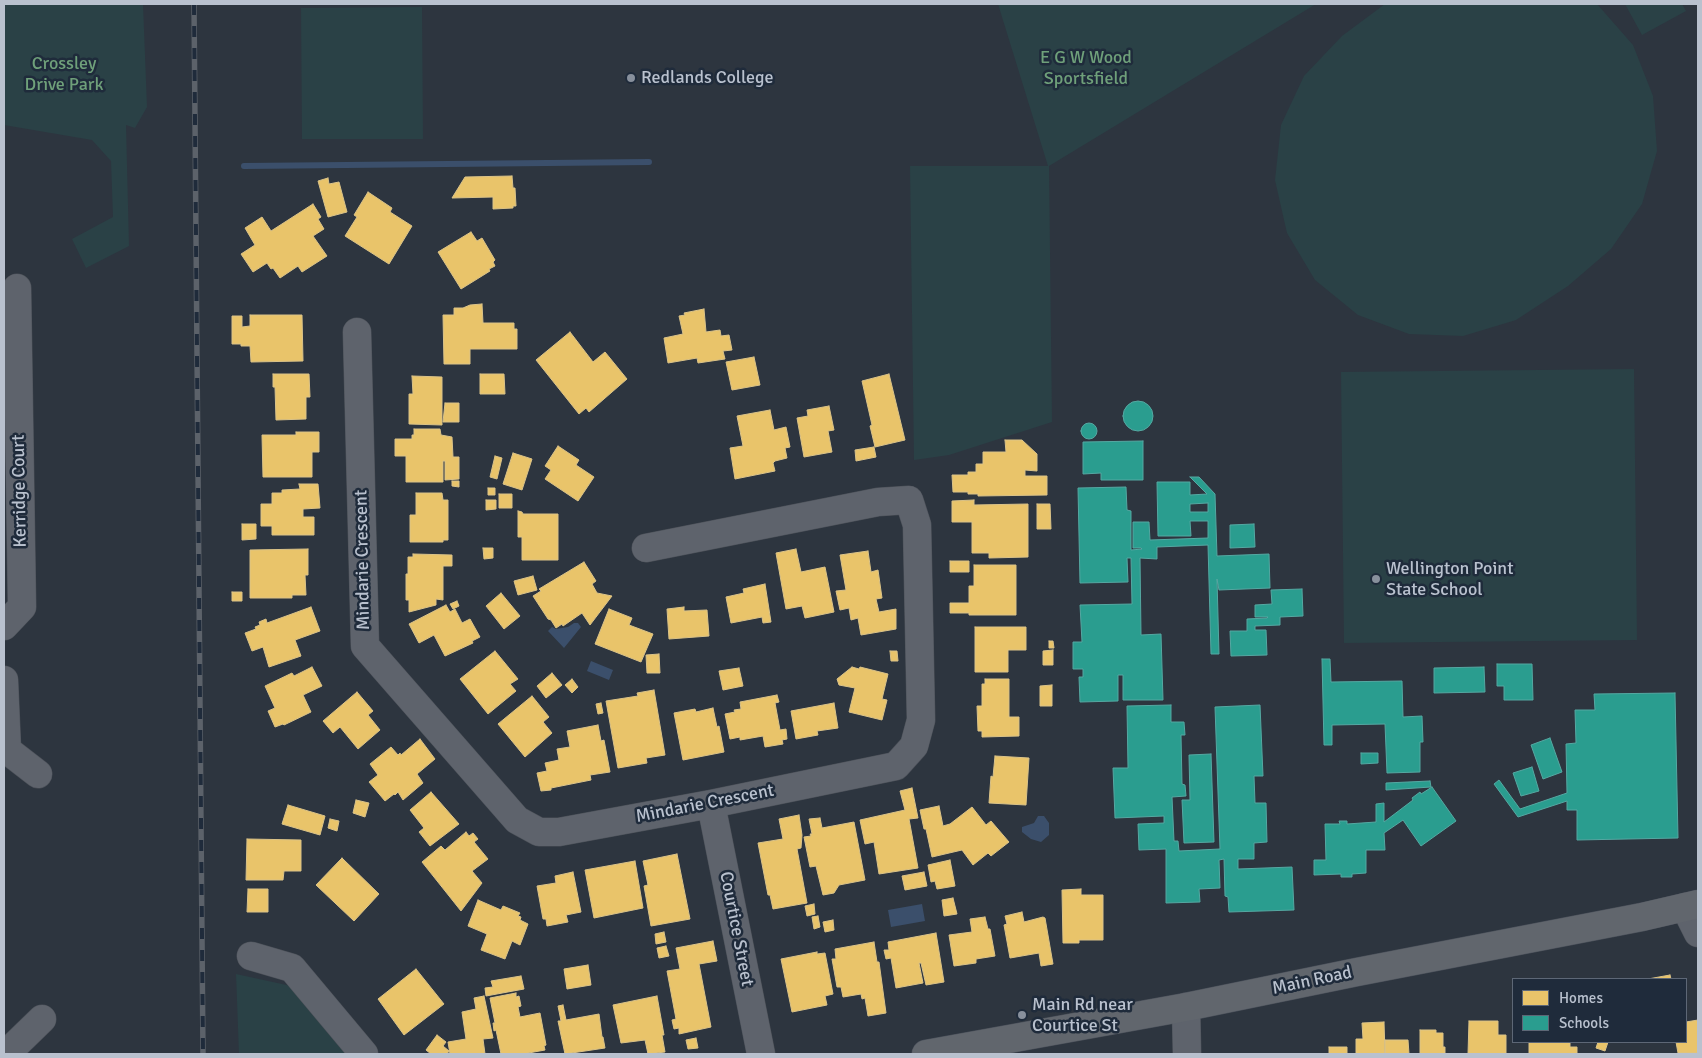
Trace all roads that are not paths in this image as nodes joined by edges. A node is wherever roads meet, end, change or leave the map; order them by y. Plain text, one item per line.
1 (17, 288) dead end
2 (357, 332) dead end
3 (646, 548) dead end
4 (4, 626) edge
5 (4, 680) edge
6 (38, 774) dead end
7 (711, 804) junction
8 (1691, 905) edge
9 (1698, 933) edge
10 (251, 956) dead end
11 (1186, 1007) junction
12 (42, 1019) dead end
13 (6, 1054) edge
14 (364, 1054) edge
15 (761, 1054) edge
16 (926, 1054) edge
17 (1187, 1054) edge

1 - 4 street, Kerridge Court
2 - 7 street, Mindarie Crescent
3 - 7 street, Mindarie Crescent
5 - 6 street
7 - 15 street, Courtice Street
8 - 9 street
8 - 11 main road, Main Road
10 - 14 street
11 - 16 main road, Main Road
11 - 17 street
12 - 13 street

